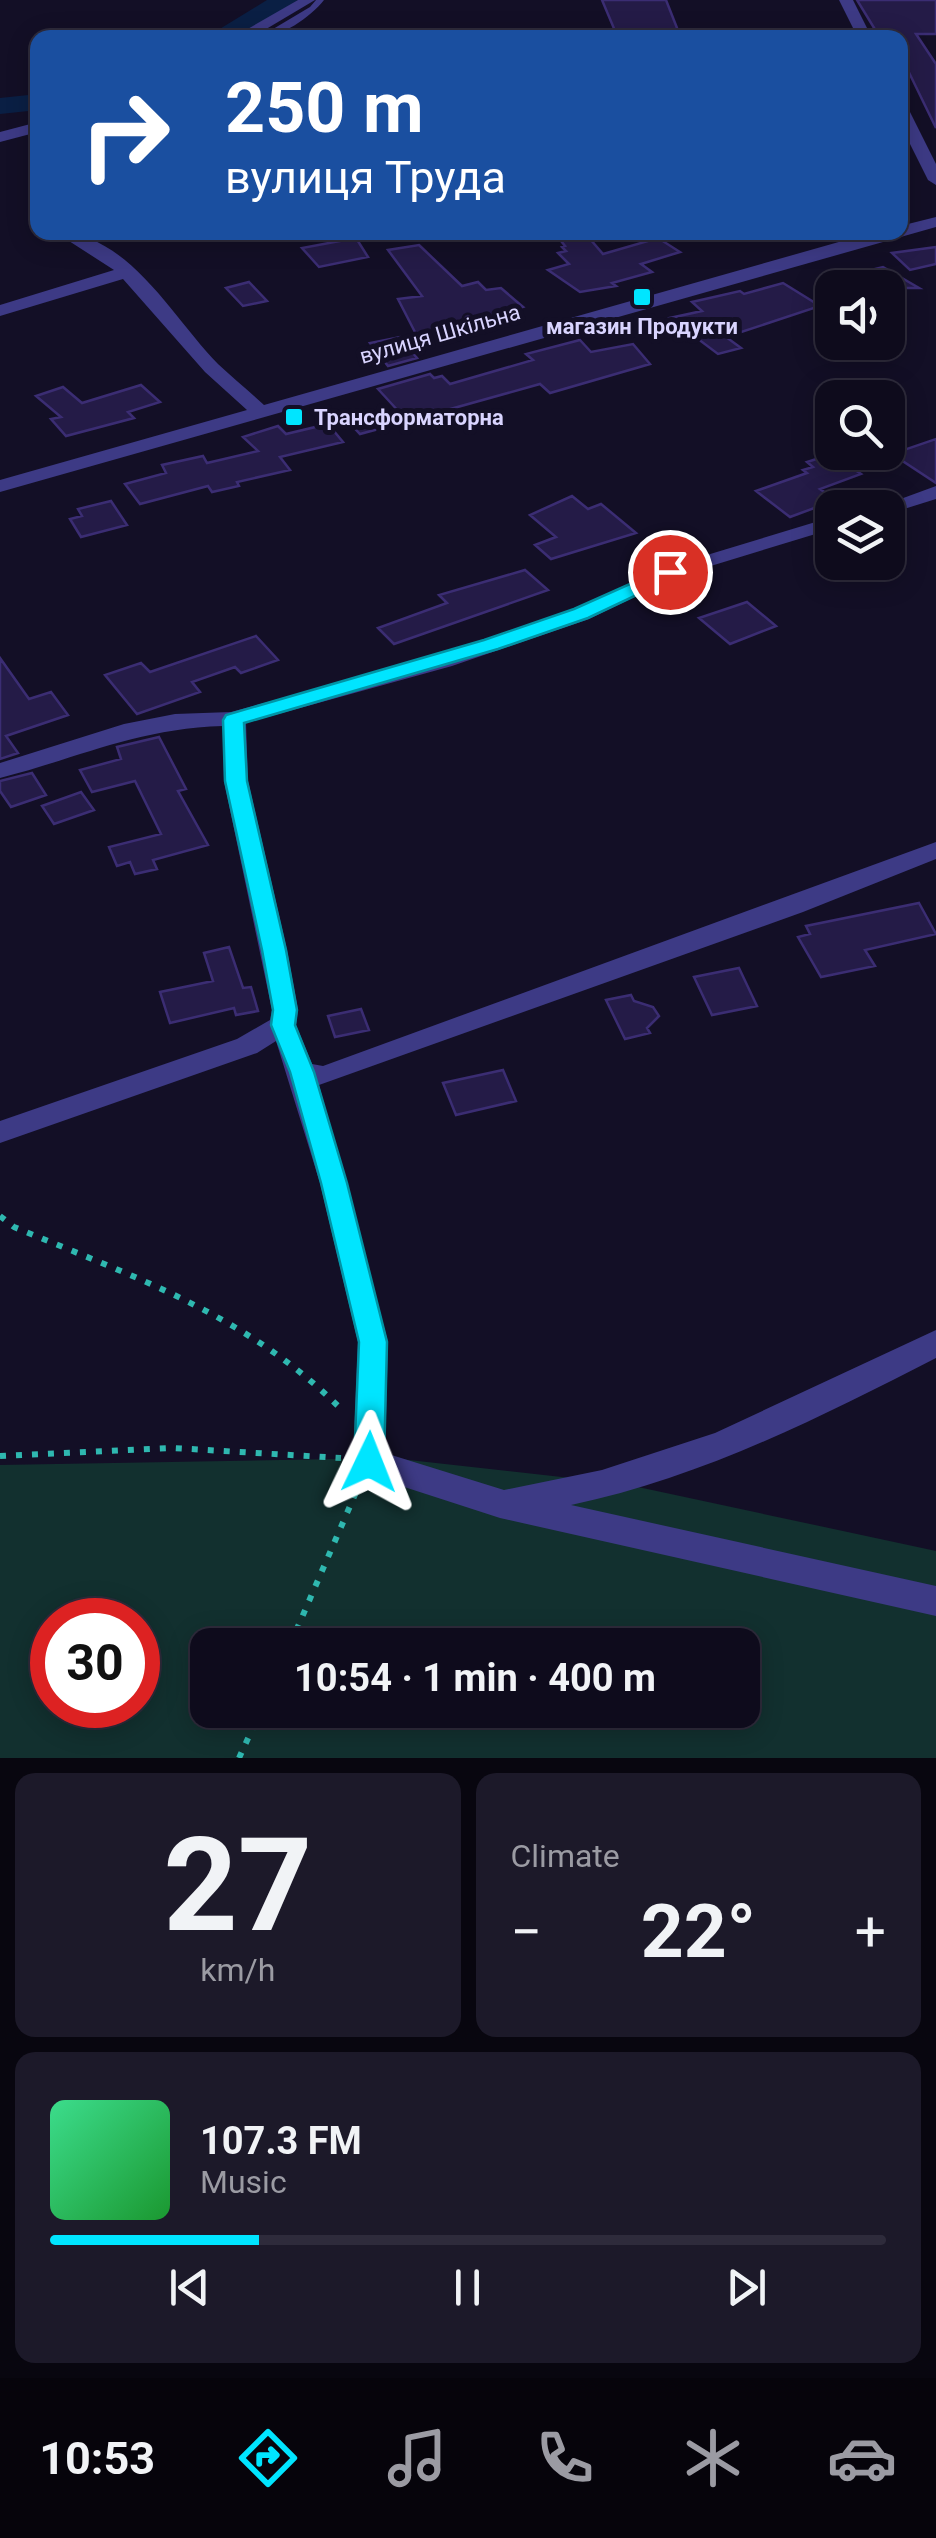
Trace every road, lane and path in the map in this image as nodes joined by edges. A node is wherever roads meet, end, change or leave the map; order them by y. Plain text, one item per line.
1 (308, 0) edge
2 (320, 0) edge
3 (846, 0) edge
4 (254, 30) edge
5 (276, 30) edge
6 (861, 30) edge
7 (908, 124) edge
8 (30, 129) edge
9 (0, 137) edge
10 (936, 180) edge
11 (936, 222) edge
12 (908, 229) edge
13 (80, 240) edge
14 (869, 240) edge
15 (127, 272) junction
16 (0, 311) edge
17 (260, 412) junction
18 (0, 466) edge
19 (23, 480) junction
20 (0, 486) edge
21 (936, 492) edge
22 (905, 502) edge
23 (815, 528) edge
24 (234, 720) junction
25 (0, 771) edge
26 (936, 850) edge
27 (283, 1025) junction
28 (302, 1072) junction
29 (0, 1132) edge
30 (0, 1216) edge
31 (936, 1343) edge
32 (350, 1422) dead end
33 (0, 1456) edge
34 (369, 1462) junction
35 (500, 1504) junction
36 (936, 1601) edge
37 (297, 1628) edge
38 (252, 1728) edge
39 (238, 1758) edge

1 - 4 street
2 - 5 lane
3 - 6 street
7 - 10 street
8 - 9 street
11 - 12 street, вулиця Шкільна
13 - 15 street
14 - 17 street, вулиця Шкільна
15 - 16 street
15 - 17 street
17 - 19 street, вулиця Шкільна
18 - 19 street
19 - 20 street, вулиця Шкільна
21 - 22 street
23 - 24 street
24 - 25 street
24 - 27 street
26 - 28 street
27 - 28 street
27 - 29 street
28 - 34 street
30 - 32 path
31 - 35 street
33 - 34 path
34 - 35 street
34 - 37 path
35 - 36 street
38 - 39 path

